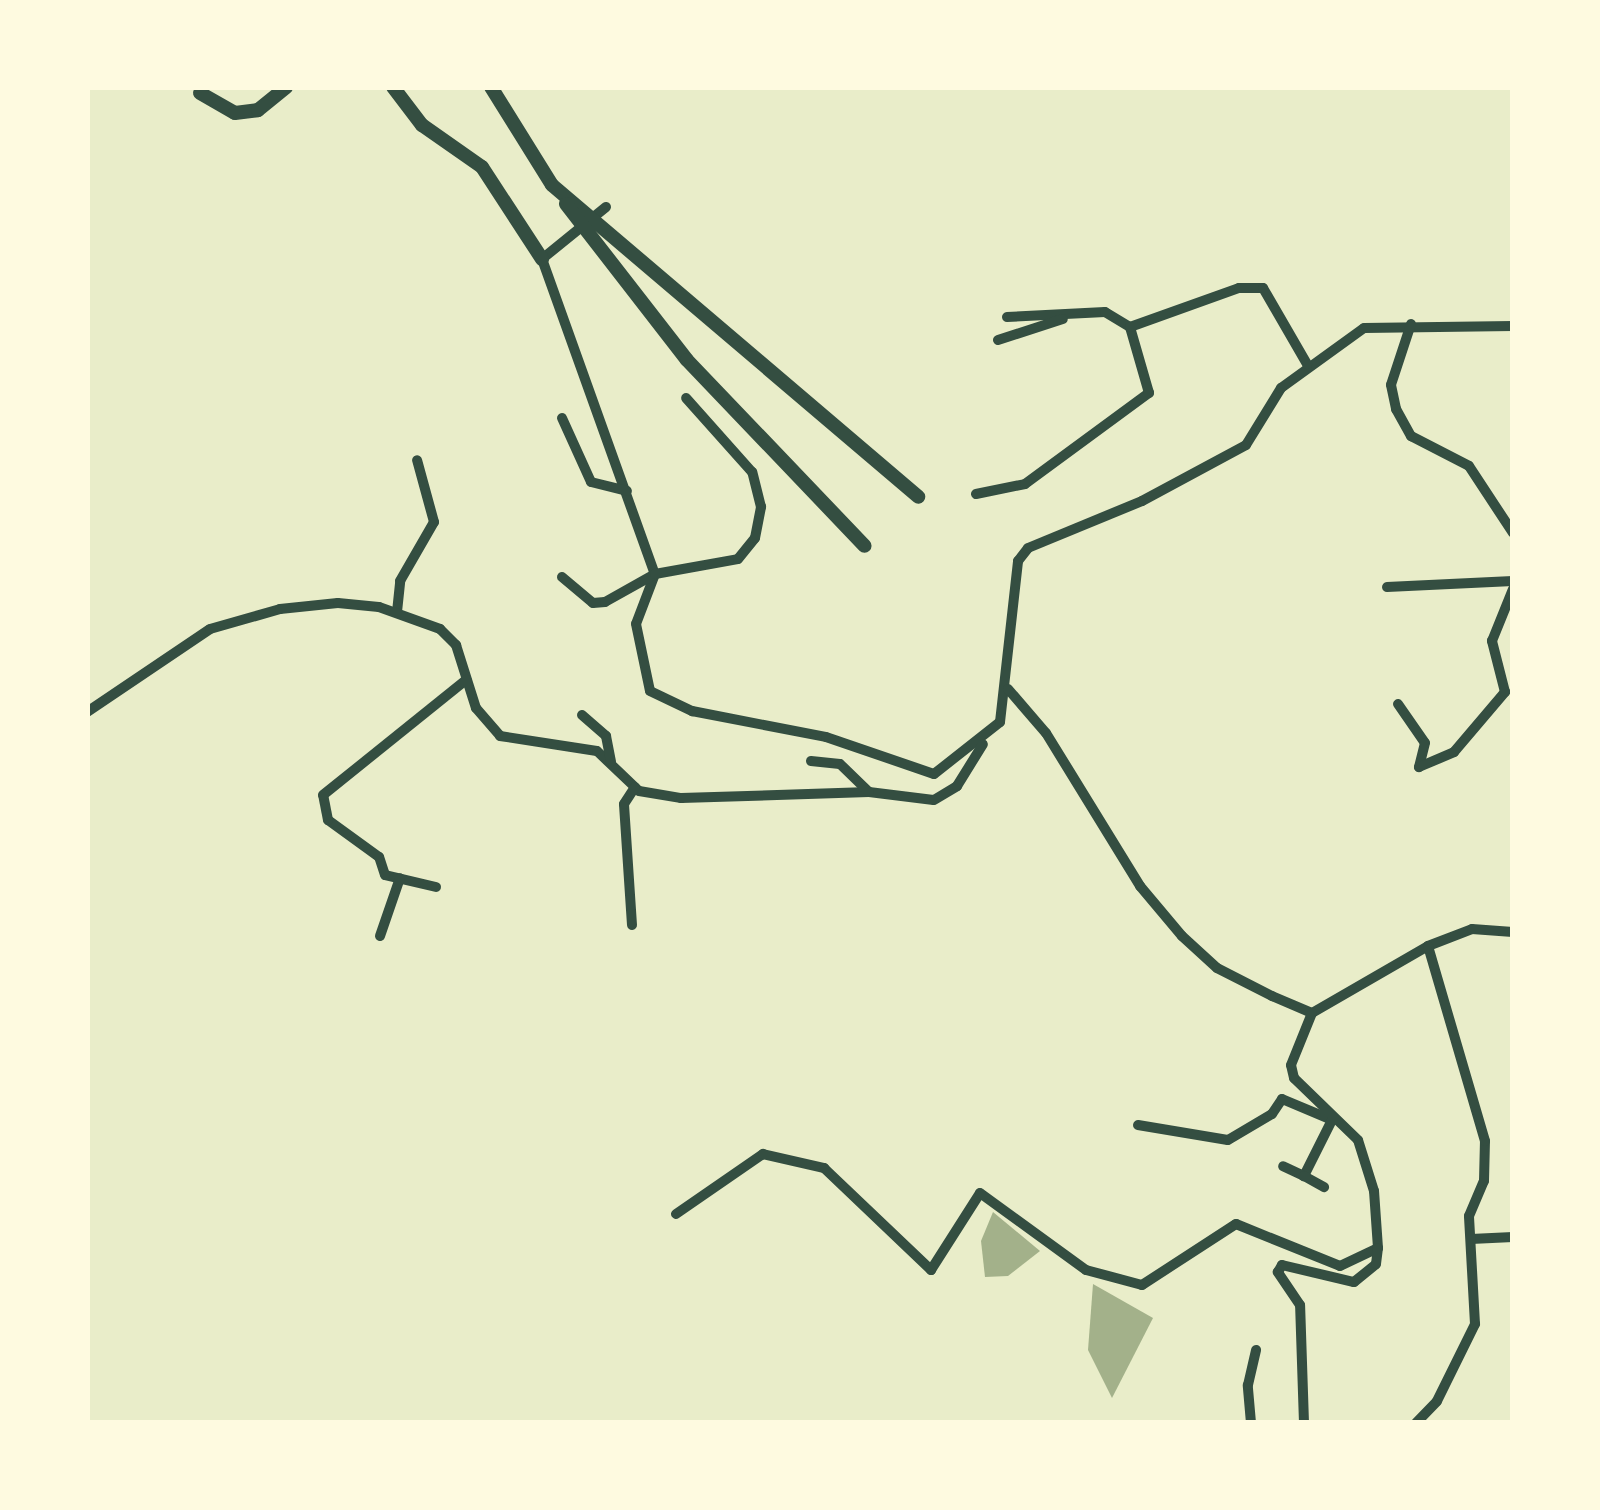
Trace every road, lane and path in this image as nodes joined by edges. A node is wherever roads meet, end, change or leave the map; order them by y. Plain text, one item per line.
1 (286, 87) edge
2 (393, 87) edge
3 (491, 87) edge
4 (200, 93) dead end
5 (552, 185) junction
6 (606, 207) dead end
7 (546, 256) junction
8 (1071, 315) junction
9 (1007, 317) dead end
10 (1411, 324) junction
11 (1513, 326) edge
12 (1130, 327) junction
13 (998, 340) dead end
14 (1307, 364) junction
15 (686, 398) dead end
16 (562, 418) dead end
17 (417, 460) dead end
18 (627, 491) junction
19 (976, 494) dead end
20 (918, 496) dead end
21 (1513, 533) edge
22 (865, 546) dead end
23 (655, 574) junction
24 (562, 577) dead end
25 (1513, 585) edge
26 (1387, 587) dead end
27 (398, 612) junction
28 (466, 680) junction
29 (1008, 689) junction
30 (1398, 704) dead end
31 (87, 712) edge
32 (582, 715) dead end
33 (985, 742) junction
34 (811, 761) dead end
35 (612, 765) junction
36 (635, 788) junction
37 (869, 792) junction
38 (400, 878) junction
39 (436, 887) dead end
40 (632, 925) dead end
41 (1513, 932) edge
42 (380, 936) dead end
43 (1428, 946) junction
44 (1312, 1012) junction
45 (1332, 1120) junction
46 (1138, 1125) dead end
47 (1283, 1166) dead end
48 (1304, 1176) junction
49 (1324, 1186) dead end
50 (676, 1214) dead end
51 (1513, 1237) edge
52 (1471, 1239) junction
53 (1378, 1247) junction
54 (1256, 1350) dead end
55 (1251, 1423) edge
56 (1304, 1423) edge
57 (1416, 1423) edge

1 - 4 street
2 - 7 street
3 - 5 street
5 - 20 street
5 - 22 street
6 - 7 street
7 - 18 street
8 - 9 street
8 - 12 street
8 - 13 street
10 - 11 street
10 - 14 street
10 - 21 street
12 - 14 street
12 - 19 street
14 - 29 street
15 - 23 street
16 - 18 street
17 - 27 street
18 - 23 street
23 - 24 street
23 - 33 street
25 - 26 street
25 - 30 street
27 - 28 street
27 - 31 street
28 - 35 street
28 - 38 street
29 - 33 street
29 - 44 street
32 - 35 street
33 - 37 street
34 - 37 street
35 - 36 street
36 - 37 street
36 - 40 street
38 - 39 street
38 - 42 street
41 - 43 street
43 - 44 street
43 - 52 street
44 - 45 street
45 - 46 street
45 - 48 street
45 - 53 street
47 - 48 street
48 - 49 street
50 - 53 street
51 - 52 street
52 - 57 street
53 - 56 street
54 - 55 street

